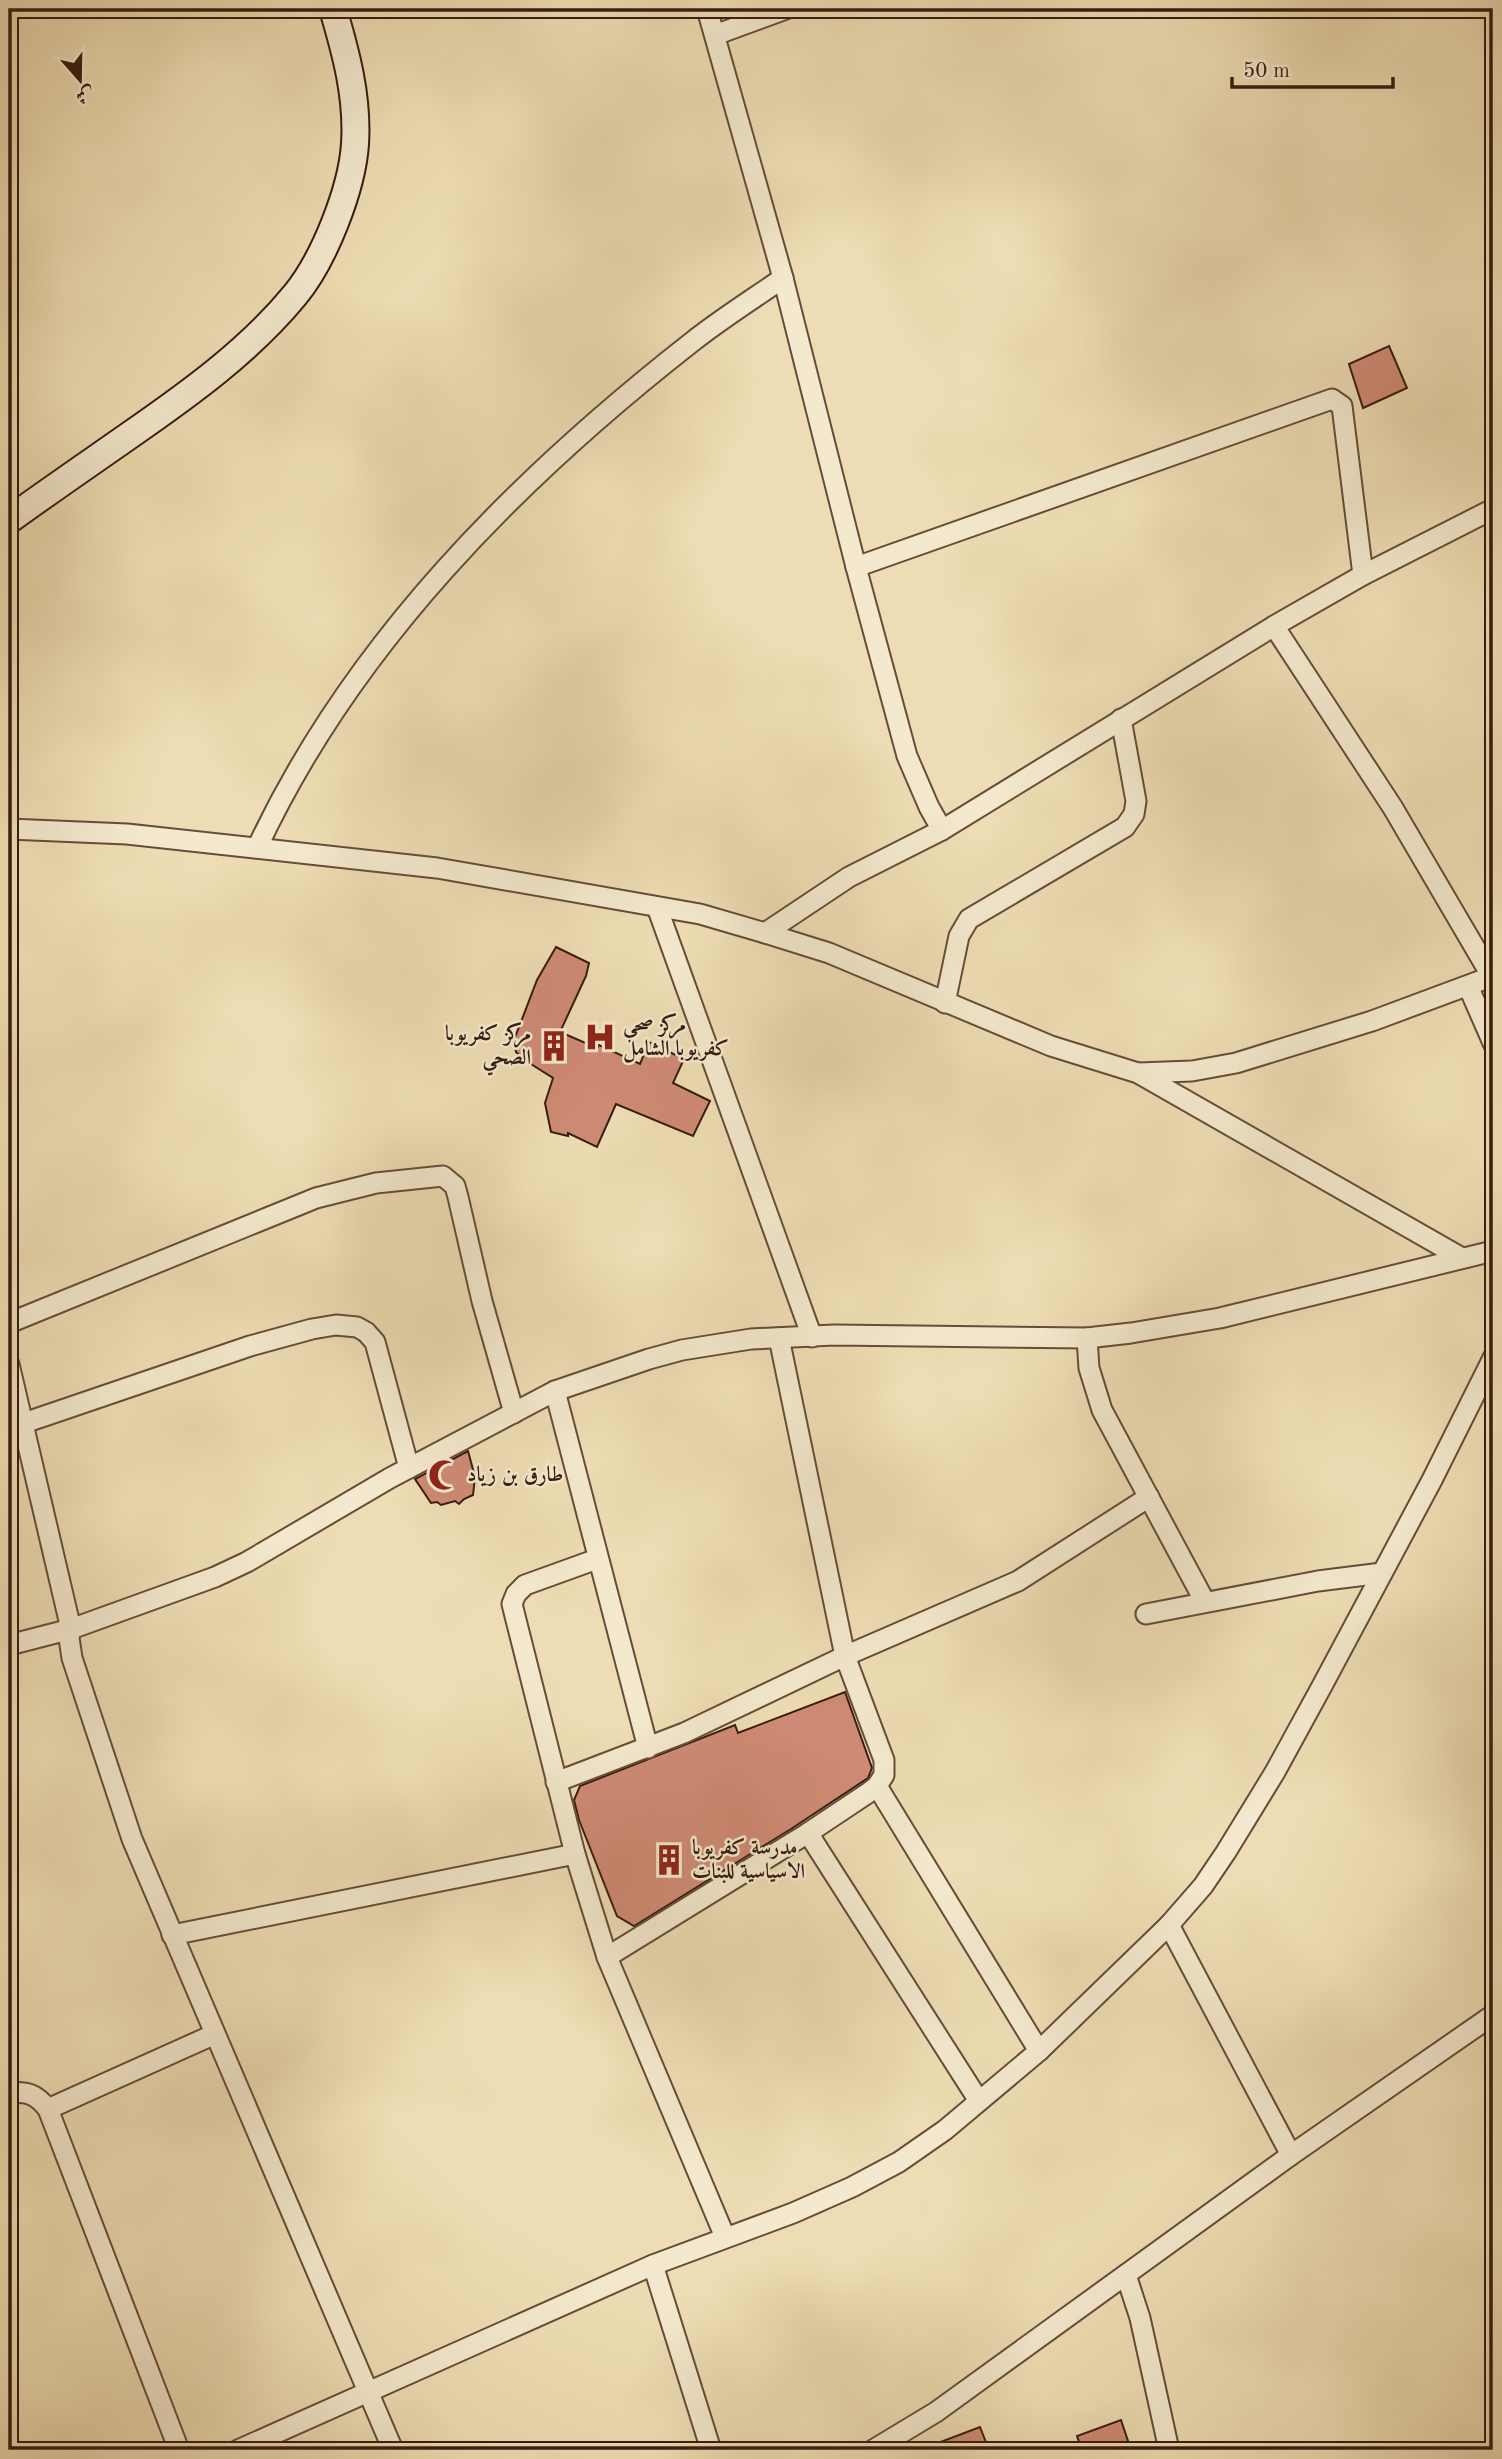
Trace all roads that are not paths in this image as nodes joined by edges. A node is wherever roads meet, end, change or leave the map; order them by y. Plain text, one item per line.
1 (333, 9) edge
2 (707, 9) edge
3 (786, 9) edge
4 (715, 35) junction
5 (783, 278) junction
6 (1493, 509) edge
7 (9, 520) edge
8 (856, 567) junction
9 (1363, 575) junction
10 (1274, 626) junction
11 (1121, 719) junction
12 (9, 829) edge
13 (942, 830) junction
14 (257, 848) junction
15 (657, 907) junction
16 (765, 933) junction
17 (1492, 977) edge
18 (1468, 986) junction
19 (946, 1003) junction
20 (1493, 1043) edge
21 (1138, 1073) junction
22 (1493, 1251) edge
23 (1462, 1258) junction
24 (9, 1323) edge
25 (812, 1336) junction
26 (779, 1338) junction
27 (1087, 1338) junction
28 (1493, 1358) edge
29 (9, 1364) edge
30 (555, 1391) junction
31 (514, 1413) junction
32 (24, 1423) junction
33 (409, 1468) junction
34 (1149, 1497) junction
35 (597, 1559) junction
36 (1382, 1573) junction
37 (1205, 1602) junction
38 (1146, 1614) dead end
39 (71, 1629) junction
40 (9, 1645) edge
41 (845, 1656) junction
42 (648, 1748) junction
43 (556, 1782) junction
44 (877, 1786) junction
45 (808, 1833) junction
46 (575, 1854) junction
47 (1169, 1925) junction
48 (172, 1935) junction
49 (607, 1957) junction
50 (1493, 2015) edge
51 (215, 2034) junction
52 (1039, 2051) junction
53 (9, 2093) edge
54 (979, 2101) junction
55 (48, 2109) junction
56 (1291, 2155) junction
57 (725, 2237) junction
58 (653, 2265) junction
59 (1126, 2275) junction
60 (369, 2392) junction
61 (179, 2450) edge
62 (238, 2450) edge
63 (393, 2450) edge
64 (711, 2450) edge
65 (873, 2450) edge
66 (1169, 2450) edge

1 - 7 main road
2 - 4 street
3 - 4 street
4 - 5 street
5 - 8 street
5 - 14 street
6 - 9 street
8 - 9 street
8 - 13 street
9 - 10 street
10 - 11 street
10 - 17 street
11 - 13 street
11 - 19 street
12 - 14 street
13 - 16 street
14 - 15 street
15 - 16 street
15 - 25 street
16 - 19 street
17 - 18 street
18 - 20 street
18 - 21 street
19 - 21 street
21 - 23 street
22 - 23 street
23 - 27 street
24 - 31 street
25 - 26 street
25 - 27 street
26 - 30 street
26 - 41 street
27 - 34 street
28 - 36 street
29 - 32 street
30 - 31 street
30 - 35 street
31 - 33 street
32 - 33 street
32 - 39 street
33 - 39 street
34 - 37 street
34 - 41 street
35 - 42 street
35 - 43 street
36 - 37 street
36 - 47 street
37 - 38 street
39 - 40 street
39 - 48 street
41 - 42 street
41 - 44 street
42 - 43 street
43 - 46 street
44 - 45 street
44 - 52 street
45 - 49 street
45 - 54 street
46 - 48 street
46 - 49 street
47 - 52 street
47 - 56 street
48 - 51 street
49 - 57 street
50 - 56 street
51 - 55 street
51 - 60 street
52 - 54 street
53 - 55 street
54 - 57 street
55 - 61 street
56 - 59 street
57 - 58 street
58 - 60 street
58 - 64 street
59 - 65 street
59 - 66 street
60 - 62 street
60 - 63 street

